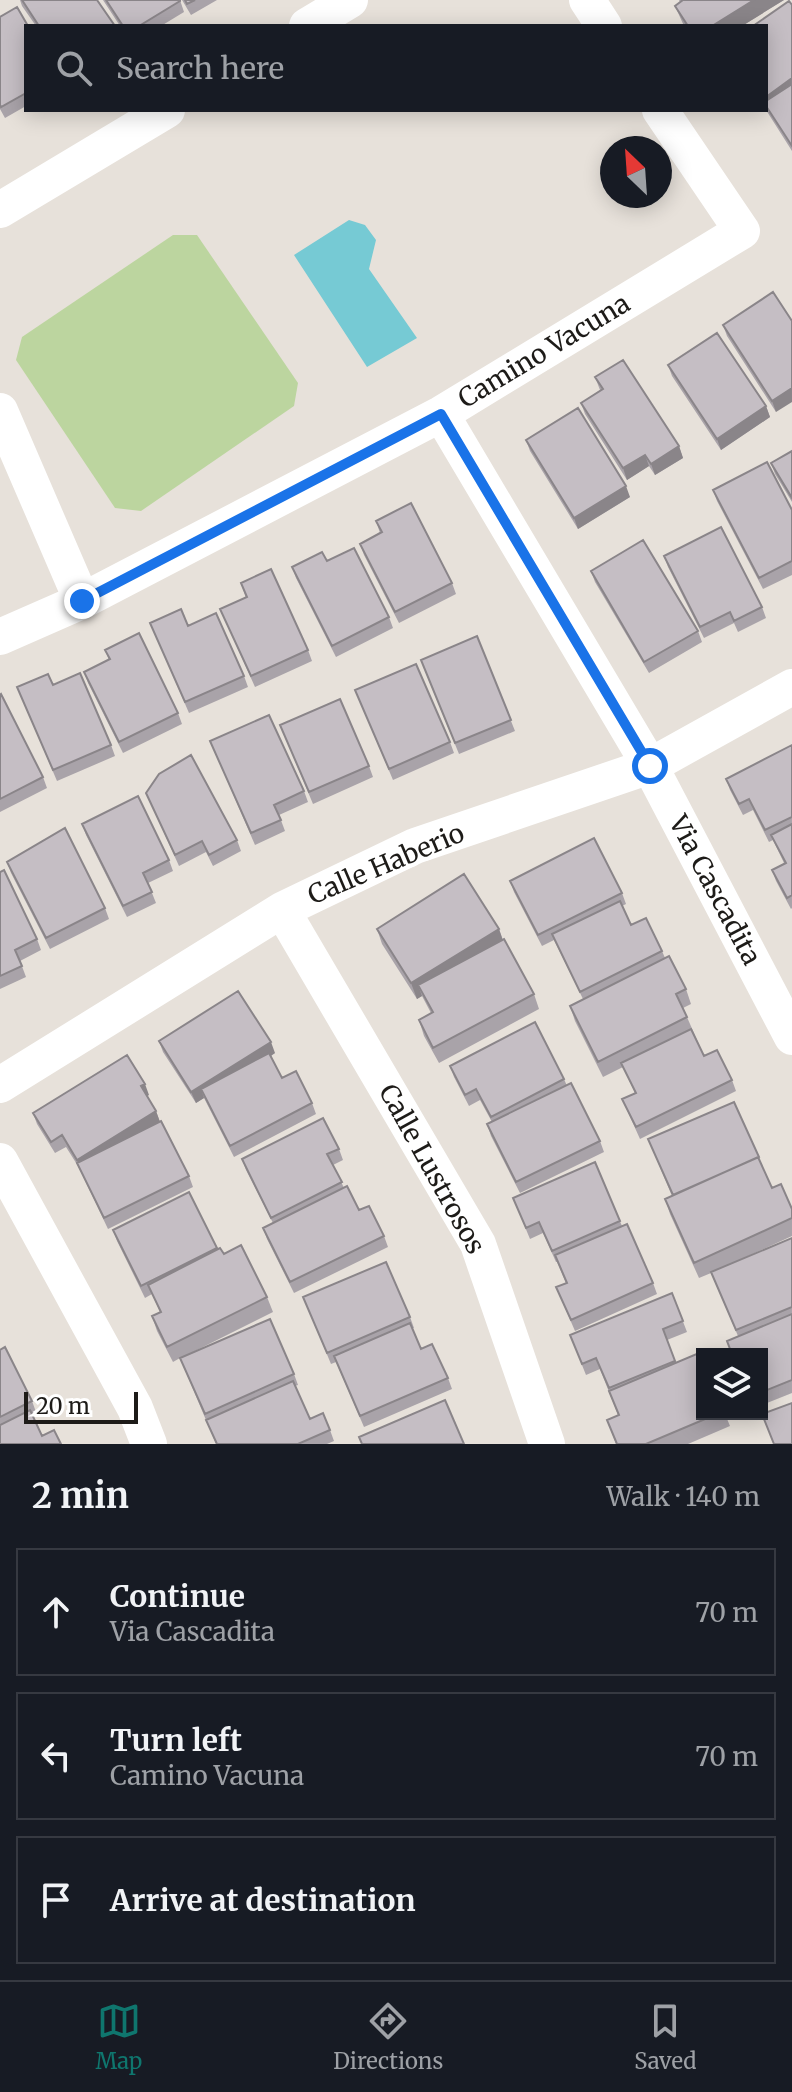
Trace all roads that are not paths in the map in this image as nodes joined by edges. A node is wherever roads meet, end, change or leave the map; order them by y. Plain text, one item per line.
1 (350, 0) edge
2 (587, 0) edge
3 (310, 24) edge
4 (603, 24) edge
5 (164, 112) edge
6 (661, 112) edge
7 (0, 210) edge
8 (0, 411) edge
9 (441, 414) junction
10 (82, 601) junction
11 (0, 637) edge
12 (792, 687) edge
13 (650, 766) junction
14 (282, 910) junction
15 (792, 1037) edge
16 (0, 1085) edge
17 (0, 1161) edge
18 (149, 1444) edge
19 (547, 1444) edge

1 - 3 street
2 - 4 street
5 - 7 street
6 - 9 street, Camino Vacuna
8 - 10 street
9 - 10 street, Camino Vacuna
9 - 13 street, Via Cascadita
10 - 11 street, Camino Vacuna
12 - 13 street, Calle Haberio
13 - 14 street, Calle Haberio
13 - 15 street, Via Cascadita
14 - 16 street, Calle Haberio
14 - 19 street, Calle Lustrosos
17 - 18 street

